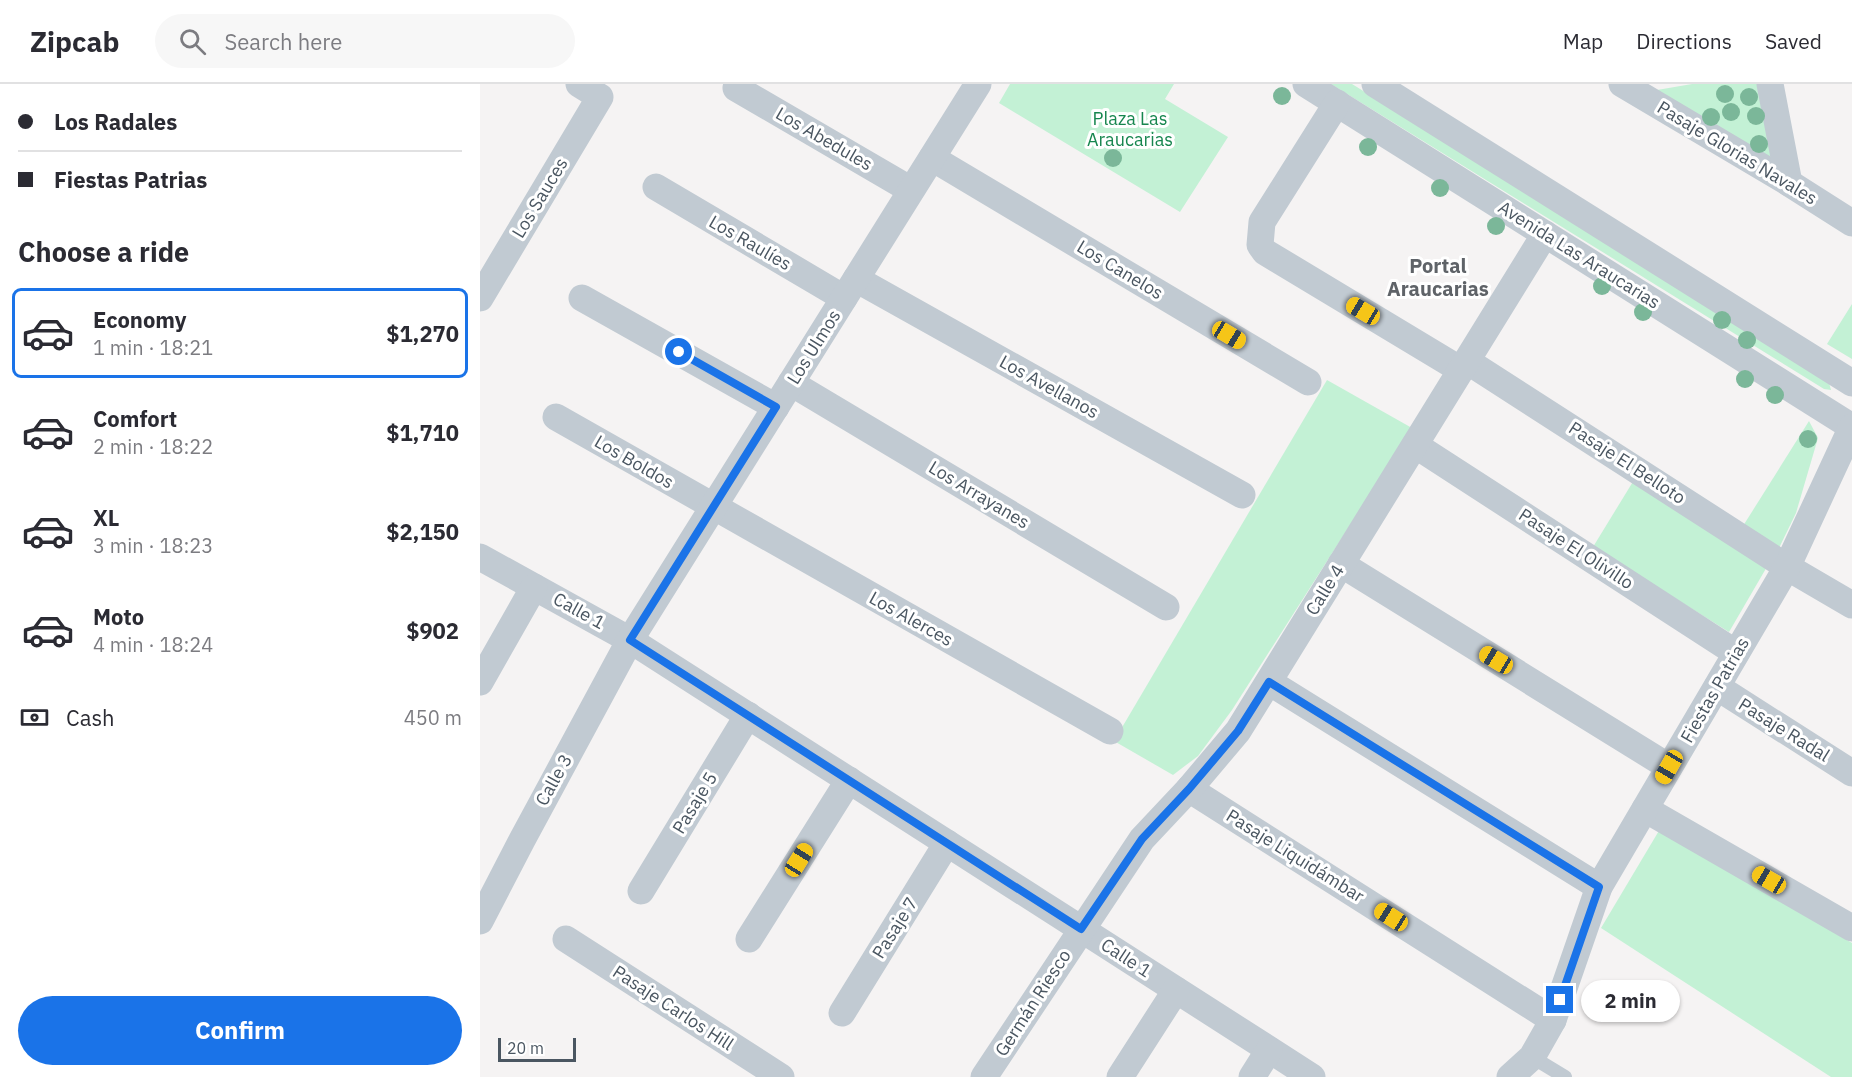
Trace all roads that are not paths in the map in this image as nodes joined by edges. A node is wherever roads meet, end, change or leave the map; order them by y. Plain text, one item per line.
1 (978, 84) edge
2 (1306, 84) edge
3 (1375, 84) edge
4 (1622, 84) edge
5 (1770, 84) edge
6 (736, 87) dead end
7 (590, 91) edge
8 (1645, 92) edge
9 (1337, 103) junction
10 (932, 158) junction
11 (1789, 183) junction
12 (656, 188) dead end
13 (911, 190) junction
14 (1852, 223) edge
15 (1545, 234) junction
16 (850, 289) junction
17 (480, 298) edge
18 (582, 298) dead end
19 (1464, 366) junction
20 (1308, 382) dead end
21 (791, 383) junction
22 (1852, 383) edge
23 (776, 407) junction
24 (556, 417) dead end
25 (1852, 427) edge
26 (1415, 445) junction
27 (1242, 495) dead end
28 (713, 507) junction
29 (480, 557) edge
30 (1341, 564) junction
31 (1787, 567) junction
32 (534, 587) junction
33 (1852, 605) edge
34 (1166, 607) dead end
35 (630, 640) junction
36 (1736, 653) junction
37 (480, 682) edge
38 (1269, 682) junction
39 (1717, 687) junction
40 (748, 716) junction
41 (1110, 731) dead end
42 (1669, 767) junction
43 (1852, 773) edge
44 (849, 780) junction
45 (1189, 789) junction
46 (1645, 809) junction
47 (947, 843) junction
48 (1599, 887) junction
49 (641, 891) dead end
50 (482, 915) edge
51 (1852, 928) edge
52 (1081, 929) junction
53 (566, 939) dead end
54 (749, 939) dead end
55 (1176, 990) junction
56 (842, 1013) dead end
57 (1553, 1020) junction
58 (1269, 1050) junction
59 (1532, 1057) junction
60 (781, 1077) edge
61 (984, 1077) edge
62 (1120, 1077) edge
63 (1252, 1077) edge
64 (1312, 1077) edge
65 (1510, 1077) edge
66 (1565, 1077) edge

1 - 10 street, Los Ulmos
2 - 9 street, Avenida Las Araucarias
3 - 22 street, Avenida Las Araucarias
4 - 8 street, Pasaje Glorias Navales
5 - 11 street
6 - 13 street, Los Abedules
7 - 17 street, Los Sauces
8 - 11 street, Pasaje Glorias Navales
9 - 15 street, Avenida Las Araucarias
9 - 19 street, Pasaje El Belloto
10 - 13 street, Los Ulmos
10 - 20 street, Los Canelos
11 - 14 street, Pasaje Glorias Navales
12 - 16 street, Los Raulíes
13 - 16 street, Los Ulmos
15 - 19 street, Calle 4
15 - 25 street, Avenida Las Araucarias
16 - 21 street, Los Ulmos
16 - 27 street, Los Avellanos
18 - 23 street
19 - 26 street, Calle 4
19 - 31 street, Pasaje El Belloto
21 - 23 street, Los Ulmos
21 - 34 street, Los Arrayanes
23 - 28 street, Los Ulmos
24 - 28 street, Los Boldos
25 - 31 street, Fiestas Patrias
26 - 30 street, Calle 4
26 - 36 street, Pasaje El Olivillo
28 - 35 street, Los Ulmos
28 - 41 street, Los Alerces
29 - 32 street, Calle 1
30 - 38 street, Calle 4
30 - 42 street
31 - 33 street, Pasaje El Belloto
31 - 36 street, Fiestas Patrias
32 - 35 street, Calle 1
32 - 37 street
35 - 40 street, Calle 1
35 - 50 street, Calle 3
36 - 39 street, Fiestas Patrias
38 - 45 street, Calle 4
38 - 48 street
39 - 42 street, Fiestas Patrias
39 - 43 street, Pasaje Radal
40 - 44 street, Calle 1
40 - 49 street, Pasaje 5
42 - 46 street, Fiestas Patrias
44 - 47 street, Calle 1
44 - 54 street
45 - 52 street, Calle 4
45 - 57 street, Pasaje Liquidámbar
46 - 48 street, Fiestas Patrias
46 - 51 street
47 - 52 street, Calle 1
47 - 56 street, Pasaje 7
48 - 57 street, Fiestas Patrias
52 - 55 street, Calle 1
52 - 61 street, Germán Riesco
53 - 60 street, Pasaje Carlos Hill
55 - 58 street, Calle 1
55 - 62 street
57 - 59 street, Fiestas Patrias
58 - 63 street
58 - 64 street, Calle 1
59 - 65 street, Fiestas Patrias
59 - 66 lane

